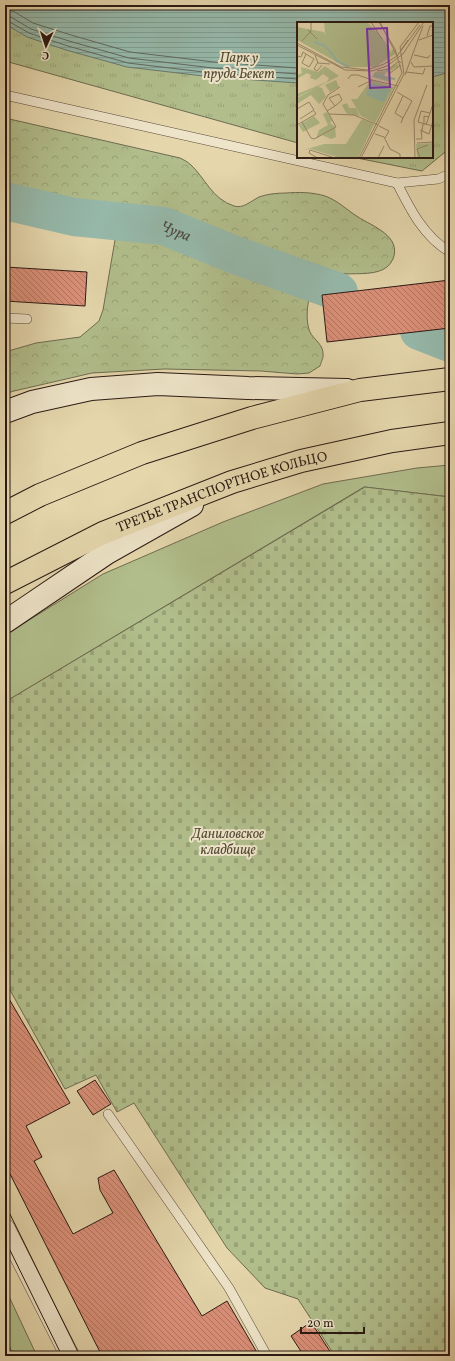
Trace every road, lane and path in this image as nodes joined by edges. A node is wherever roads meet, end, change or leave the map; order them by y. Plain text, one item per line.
1 (5, 95) edge
2 (450, 174) edge
3 (397, 183) junction
4 (450, 252) edge
5 (5, 318) edge
6 (27, 319) dead end
7 (450, 379) edge
8 (369, 389) junction
9 (5, 412) edge
10 (450, 433) edge
11 (232, 482) junction
12 (5, 513) edge
13 (5, 583) edge
14 (5, 622) edge
15 (108, 1114) dead end
16 (5, 1228) edge
17 (70, 1356) edge
18 (267, 1356) edge

1 - 3 lane
2 - 3 lane
3 - 4 lane
5 - 6 lane
7 - 8 main road
8 - 9 main road
8 - 12 main road
10 - 11 main road, ТРЕТЬЕ ТРАНСПОРТНОЕ КОЛЬЦО
11 - 13 main road, ТРЕТЬЕ ТРАНСПОРТНОЕ КОЛЬЦО
11 - 14 main road
15 - 18 lane
16 - 17 street

